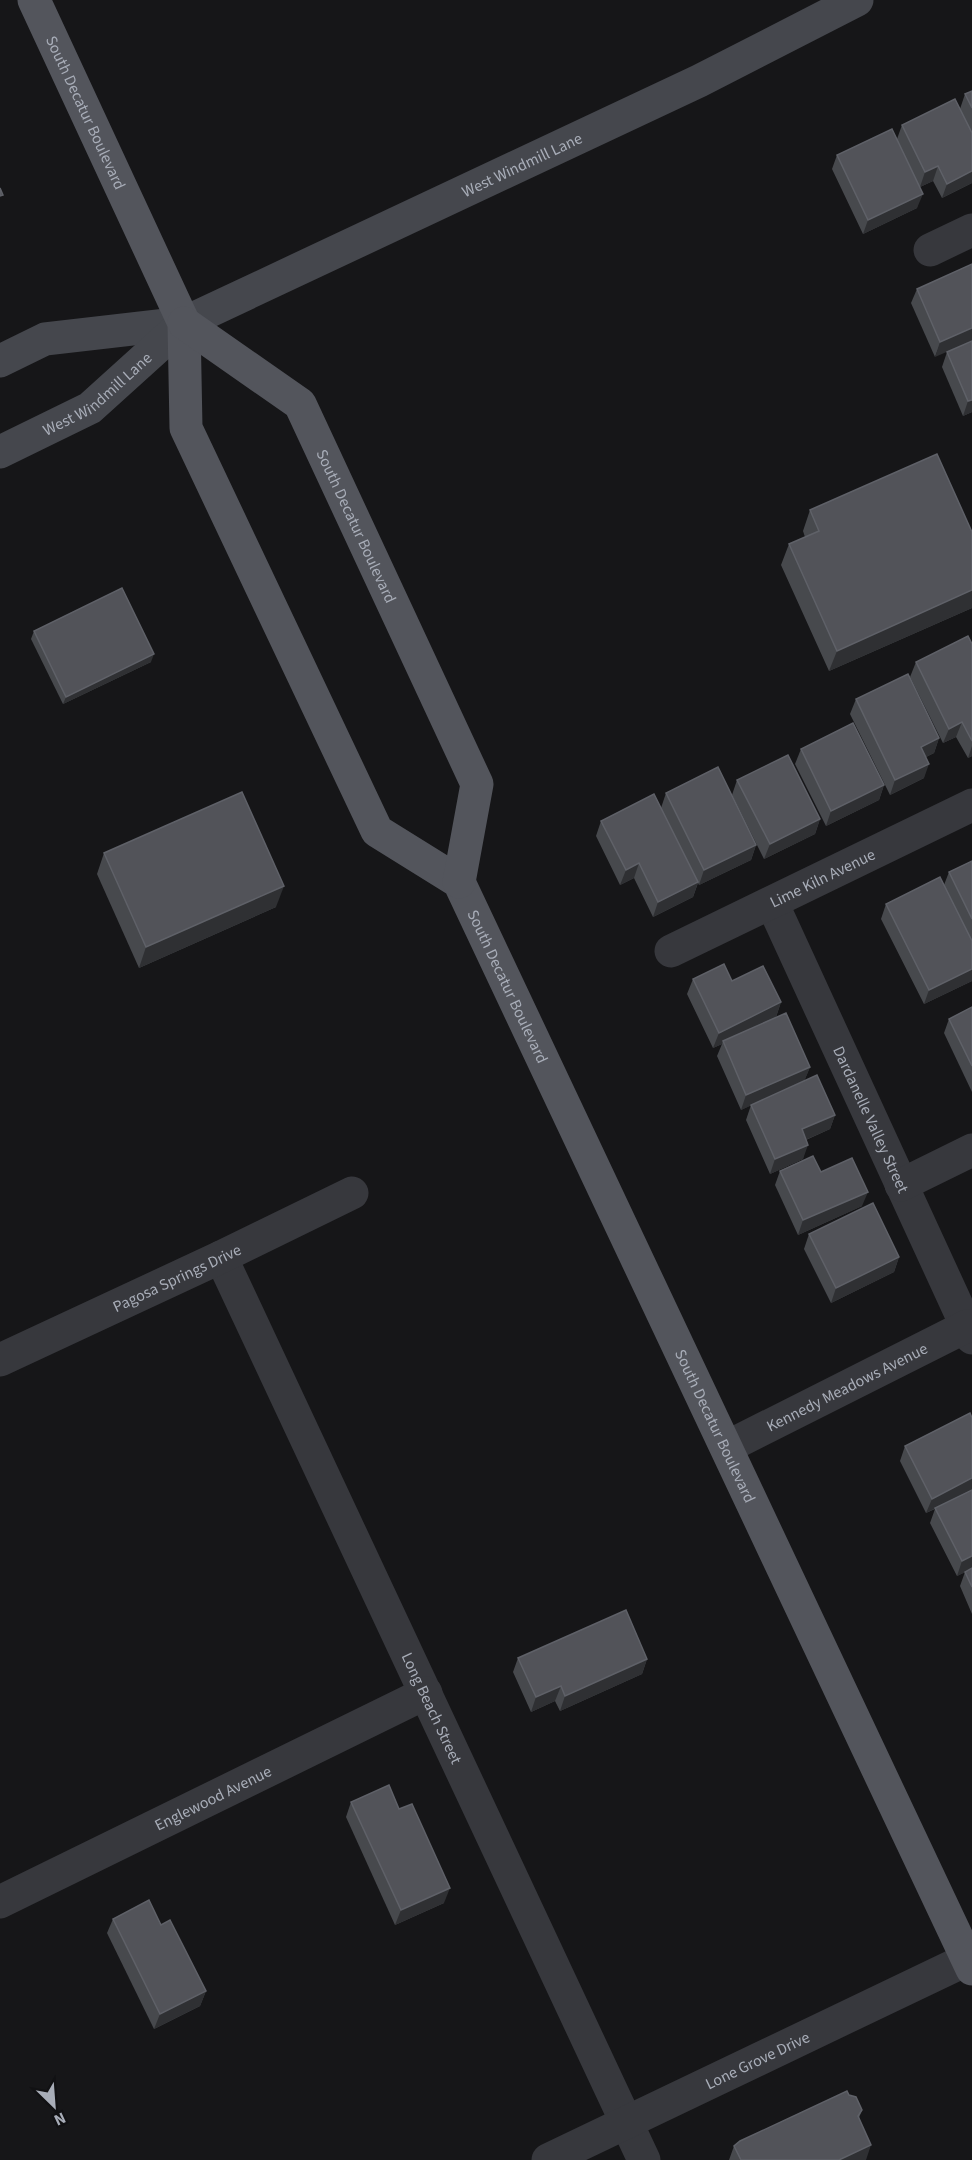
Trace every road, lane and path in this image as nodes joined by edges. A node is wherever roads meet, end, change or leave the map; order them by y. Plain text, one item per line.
1 (34, 0) edge
2 (842, 3) edge
3 (972, 230) edge
4 (930, 250) dead end
5 (184, 323) junction
6 (0, 361) edge
7 (0, 452) edge
8 (972, 805) edge
9 (459, 882) junction
10 (772, 903) junction
11 (671, 951) dead end
12 (972, 1150) edge
13 (901, 1185) junction
14 (352, 1192) dead end
15 (221, 1257) junction
16 (969, 1332) edge
17 (0, 1360) edge
18 (727, 1447) junction
19 (426, 1693) junction
20 (0, 1902) edge
21 (970, 1964) edge
22 (626, 2122) junction
23 (548, 2160) edge
24 (644, 2160) edge

1 - 5 main road, South Decatur Boulevard
2 - 5 street, West Windmill Lane
3 - 4 street
5 - 6 street, West Windmill Lane
5 - 7 street, West Windmill Lane
5 - 9 main road, South Decatur Boulevard
5 - 9 main road, South Decatur Boulevard
8 - 10 street, Lime Kiln Avenue
9 - 18 main road, South Decatur Boulevard
10 - 11 street, Lime Kiln Avenue
10 - 13 street, Dardanelle Valley Street
12 - 13 street
13 - 16 street, Dardanelle Valley Street
14 - 15 street, Pagosa Springs Drive
15 - 17 street, Pagosa Springs Drive
15 - 19 street, Long Beach Street
16 - 18 street, Kennedy Meadows Avenue
18 - 21 main road, South Decatur Boulevard
19 - 20 street, Englewood Avenue
19 - 22 street, Long Beach Street
21 - 22 street, Lone Grove Drive
22 - 23 street, Lone Grove Drive
22 - 24 street, Long Beach Street

